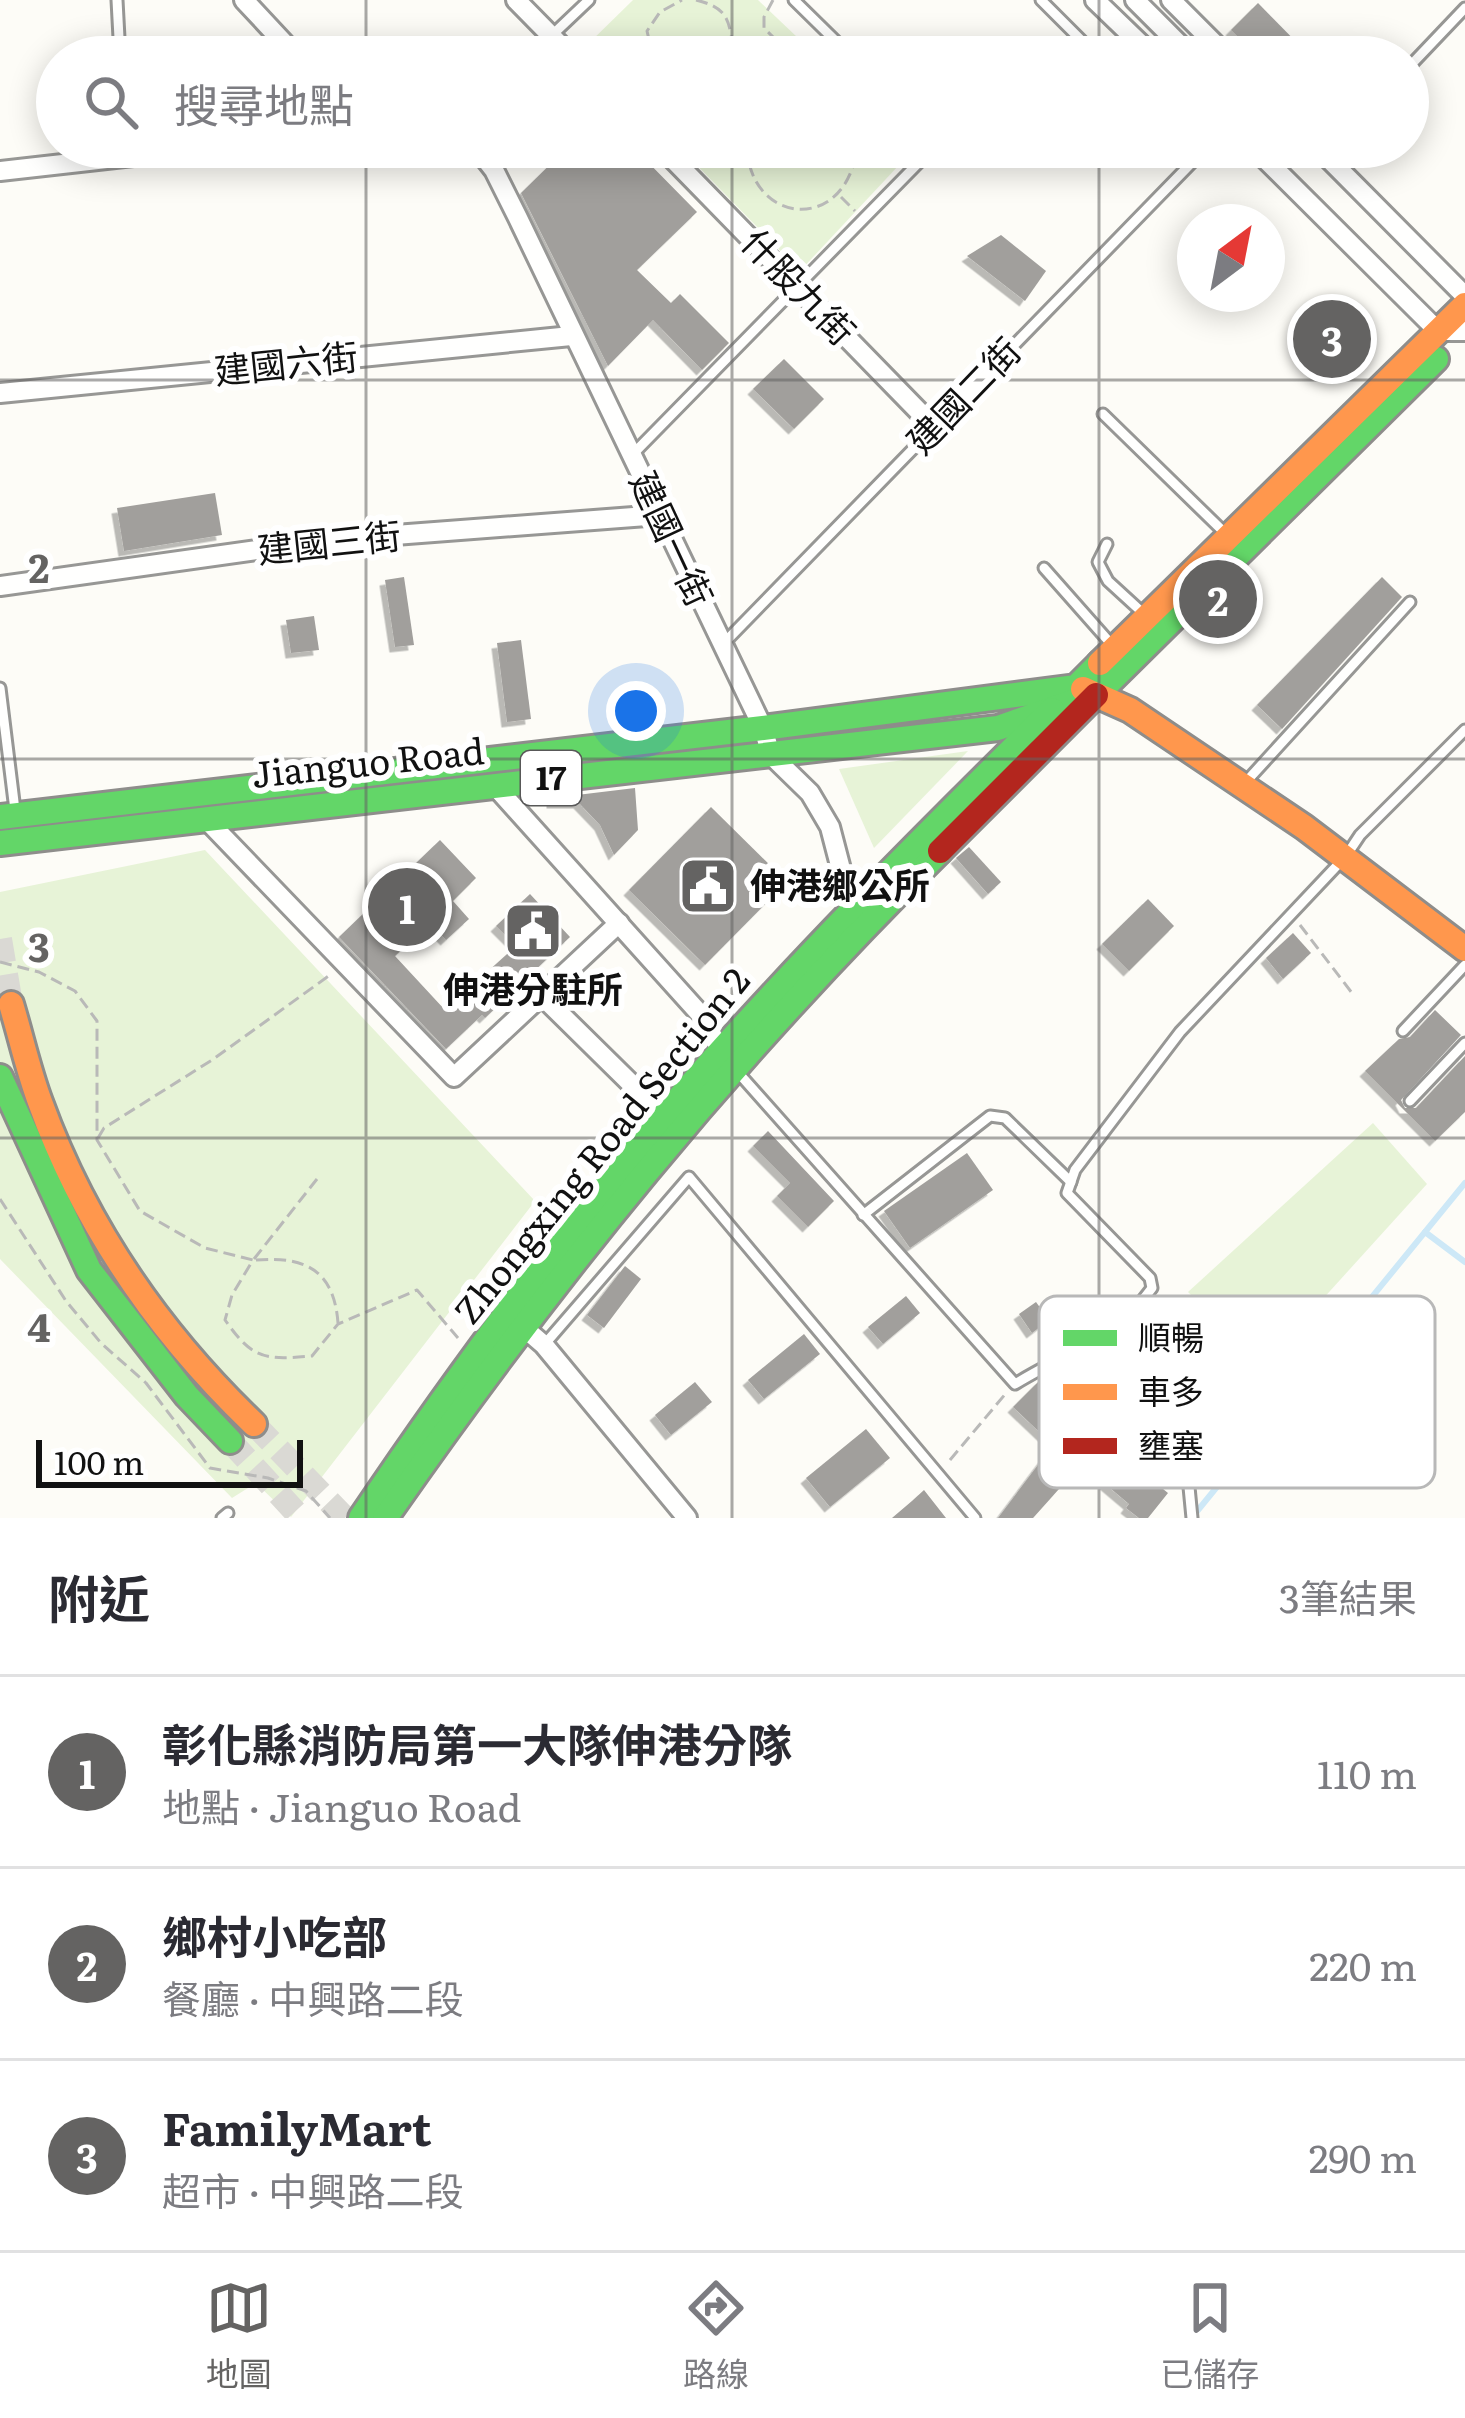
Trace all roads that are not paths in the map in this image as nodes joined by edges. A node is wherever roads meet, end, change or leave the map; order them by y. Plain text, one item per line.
1 (117, 0) edge
2 (244, 0) edge
3 (516, 0) edge
4 (589, 0) edge
5 (794, 0) edge
6 (1041, 0) edge
7 (1094, 0) edge
8 (1135, 0) edge
9 (1172, 0) edge
10 (1465, 8) edge
11 (119, 36) edge
12 (277, 36) edge
13 (551, 36) edge
14 (553, 36) edge
15 (831, 36) edge
16 (1077, 36) edge
17 (1132, 36) edge
18 (1171, 36) edge
19 (1207, 36) edge
20 (1429, 46) edge
21 (36, 166) edge
22 (490, 168) edge
23 (682, 168) edge
24 (914, 168) edge
25 (1187, 168) edge
26 (1277, 168) edge
27 (1342, 168) edge
28 (0, 171) edge
29 (797, 285) junction
30 (1465, 300) edge
31 (1459, 330) edge
32 (571, 336) junction
33 (0, 393) edge
34 (1103, 414) dead end
35 (934, 427) junction
36 (631, 456) junction
37 (661, 514) junction
38 (1107, 544) dead end
39 (1236, 544) junction
40 (1044, 568) dead end
41 (0, 586) edge
42 (1410, 602) dead end
43 (1147, 617) junction
44 (721, 646) junction
45 (1114, 649) junction
46 (0, 688) edge
47 (1087, 690) junction
48 (1055, 708) junction
49 (763, 728) junction
50 (1465, 730) edge
51 (771, 755) junction
52 (494, 784) junction
53 (1243, 786) junction
54 (204, 817) junction
55 (5, 819) edge
56 (0, 842) edge
57 (1346, 856) junction
58 (856, 921) junction
59 (619, 923) junction
60 (1465, 949) edge
61 (1465, 965) edge
62 (542, 995) junction
63 (11, 1004) dead end
64 (1403, 1031) dead end
65 (1465, 1043) edge
66 (726, 1059) junction
67 (0, 1076) edge
68 (1411, 1101) dead end
69 (671, 1124) junction
70 (1071, 1182) junction
71 (863, 1215) junction
72 (1146, 1296) edge
73 (516, 1320) junction
74 (544, 1345) junction
75 (1039, 1371) edge
76 (254, 1424) tunnel mouth
77 (230, 1442) tunnel mouth
78 (1189, 1488) edge
79 (379, 1514) edge
80 (687, 1518) edge
81 (975, 1518) edge
82 (1192, 1518) edge

1 - 11 lane
2 - 12 street
3 - 13 street
4 - 14 lane
5 - 15 lane
6 - 16 lane
7 - 17 street
8 - 18 street
9 - 19 street
10 - 20 lane
21 - 28 street
22 - 32 street, 建國一街
23 - 29 street, 什股九街
24 - 29 lane
25 - 35 lane, 建國二街
26 - 31 street
27 - 30 street
29 - 35 street, 什股九街
29 - 36 lane
30 - 31 main road, 17
31 - 39 main road, 17
32 - 33 street, 建國六街
32 - 36 street, 建國一街
34 - 39 lane
35 - 44 lane, 建國二街
36 - 37 street, 建國一街
37 - 41 street, 建國三街
37 - 44 street, 建國一街
38 - 43 lane
39 - 43 main road, 17
39 - 47 main road, 17
40 - 45 lane
42 - 53 lane
43 - 45 main road, 17
44 - 49 street, 建國一街
45 - 47 main road, 17
46 - 55 lane
47 - 48 main road, Jianguo Road / 17
47 - 49 main road, Jianguo Road / 17
47 - 53 main road
47 - 58 main road, Zhongxing Road Section 2
48 - 51 main road, Jianguo Road / 17
48 - 58 main road, Zhongxing Road Section 2
49 - 51 street, 建國一街
49 - 55 main road, Jianguo Road / 17
50 - 57 lane
51 - 52 main road, Jianguo Road / 17
51 - 58 street, 建國一街
52 - 54 main road, Jianguo Road / 17
52 - 59 street
53 - 57 main road
54 - 56 main road, Jianguo Road / 17
54 - 62 street
57 - 60 main road
57 - 70 lane
58 - 66 main road, Zhongxing Road Section 2
59 - 62 street
59 - 66 street
61 - 64 lane
62 - 69 street
63 - 76 main road
65 - 68 lane
66 - 69 main road, Zhongxing Road Section 2
66 - 71 lane
67 - 77 main road
69 - 73 main road, Zhongxing Road Section 2
70 - 71 lane
70 - 72 lane
71 - 75 lane
73 - 74 street
73 - 79 main road, Zhongxing Road Section 2
73 - 79 main road, Zhongxing Road Section 2
74 - 80 street
74 - 81 lane
78 - 82 lane

